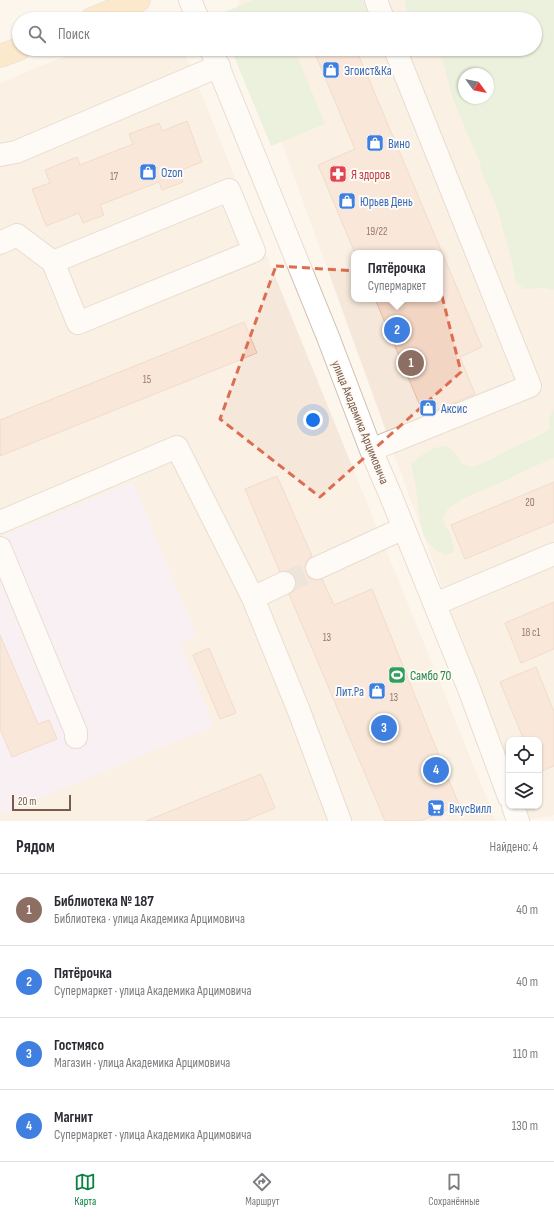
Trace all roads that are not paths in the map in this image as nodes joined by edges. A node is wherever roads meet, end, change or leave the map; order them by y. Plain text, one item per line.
1 (139, 0) edge
2 (190, 0) edge
3 (376, 0) edge
4 (109, 12) edge
5 (195, 12) edge
6 (380, 12) edge
7 (12, 51) edge
8 (0, 56) edge
9 (398, 56) edge
10 (215, 57) edge
11 (0, 155) edge
12 (0, 242) edge
13 (53, 262) junction
14 (371, 450) junction
15 (0, 522) edge
16 (404, 528) junction
17 (0, 548) edge
18 (554, 554) edge
19 (317, 568) tunnel mouth
20 (284, 583) tunnel mouth
21 (253, 598) junction
22 (435, 604) junction
23 (76, 737) dead end
24 (506, 789) edge
25 (513, 809) edge
26 (340, 821) edge
27 (518, 821) edge

1 - 4 main road
2 - 5 street
3 - 6 street
7 - 8 main road
9 - 14 street
10 - 11 street
10 - 14 street, улица Академика Арцимовича
12 - 13 street
13 - 13 street
14 - 16 street, улица Академика Арцимовича
15 - 21 street
16 - 19 street
16 - 22 street, улица Академика Арцимовича
17 - 23 street
18 - 22 street
20 - 21 street
21 - 26 street
22 - 24 street, улица Академика Арцимовича
25 - 27 street

